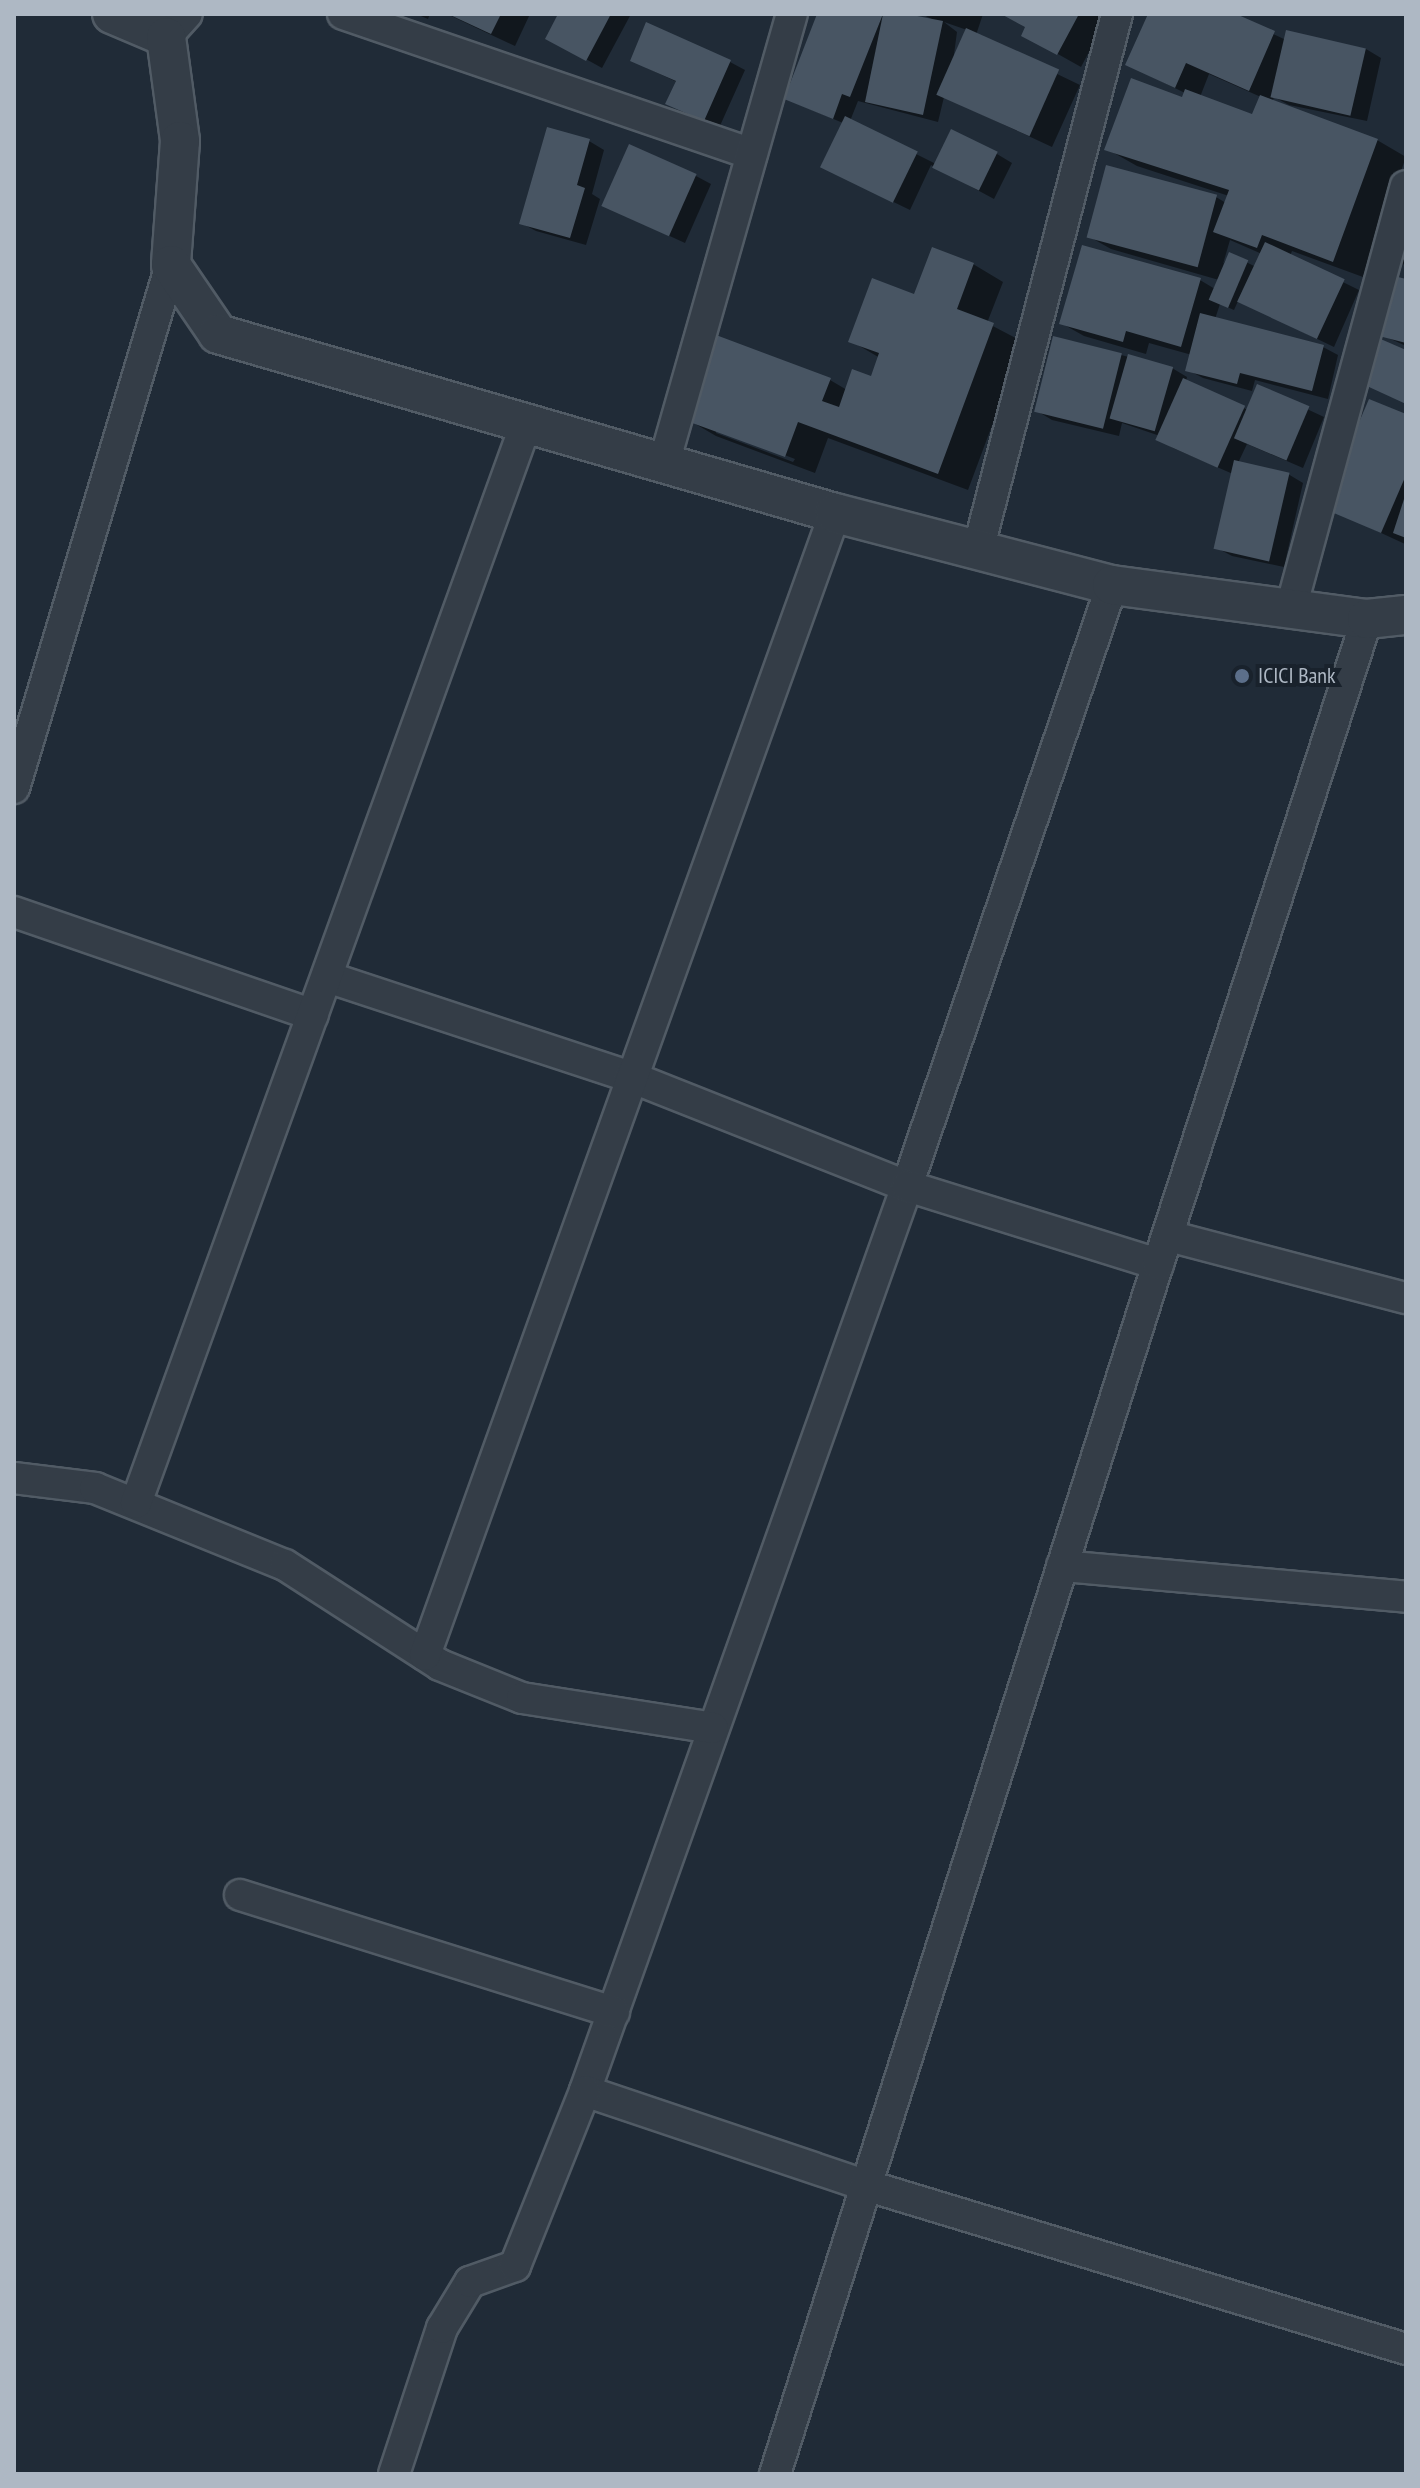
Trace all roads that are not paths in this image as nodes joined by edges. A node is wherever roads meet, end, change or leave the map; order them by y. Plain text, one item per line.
1 (112, 14) edge
2 (343, 14) edge
3 (792, 14) edge
4 (1117, 14) edge
5 (177, 26) edge
6 (752, 154) junction
7 (1406, 186) edge
8 (171, 265) junction
9 (526, 424) junction
10 (664, 463) junction
11 (835, 513) junction
12 (978, 550) junction
13 (1112, 585) junction
14 (1291, 608) junction
15 (1406, 615) edge
16 (1367, 619) junction
17 (1406, 636) edge
18 (14, 788) edge
19 (14, 912) edge
20 (327, 977) junction
21 (313, 1015) junction
22 (631, 1077) junction
23 (907, 1186) junction
24 (1163, 1250) junction
25 (1406, 1298) edge
26 (14, 1478) edge
27 (136, 1503) junction
28 (1062, 1566) junction
29 (1406, 1597) edge
30 (425, 1655) junction
31 (713, 1728) junction
32 (240, 1895) dead end
33 (614, 2012) junction
34 (585, 2091) junction
35 (865, 2185) junction
36 (1406, 2349) edge
37 (394, 2474) edge
38 (775, 2474) edge

1 - 5 street
2 - 6 street
3 - 6 street
4 - 12 street
5 - 8 street
6 - 10 street
7 - 14 street
8 - 9 street
8 - 18 street
9 - 10 street
9 - 20 street
10 - 11 street
11 - 12 street
11 - 22 street
12 - 13 street
13 - 14 street
13 - 23 street
14 - 16 street
15 - 16 street
16 - 17 street
16 - 24 street
19 - 21 street
20 - 21 street
20 - 22 street
21 - 27 street
22 - 23 street
22 - 30 street
23 - 24 street
23 - 31 street
24 - 25 street
24 - 28 street
26 - 27 street
27 - 30 street
28 - 29 street
28 - 35 street
30 - 31 street
31 - 33 street
32 - 33 street
33 - 34 street
34 - 35 street
34 - 37 street
35 - 36 street
35 - 38 street

